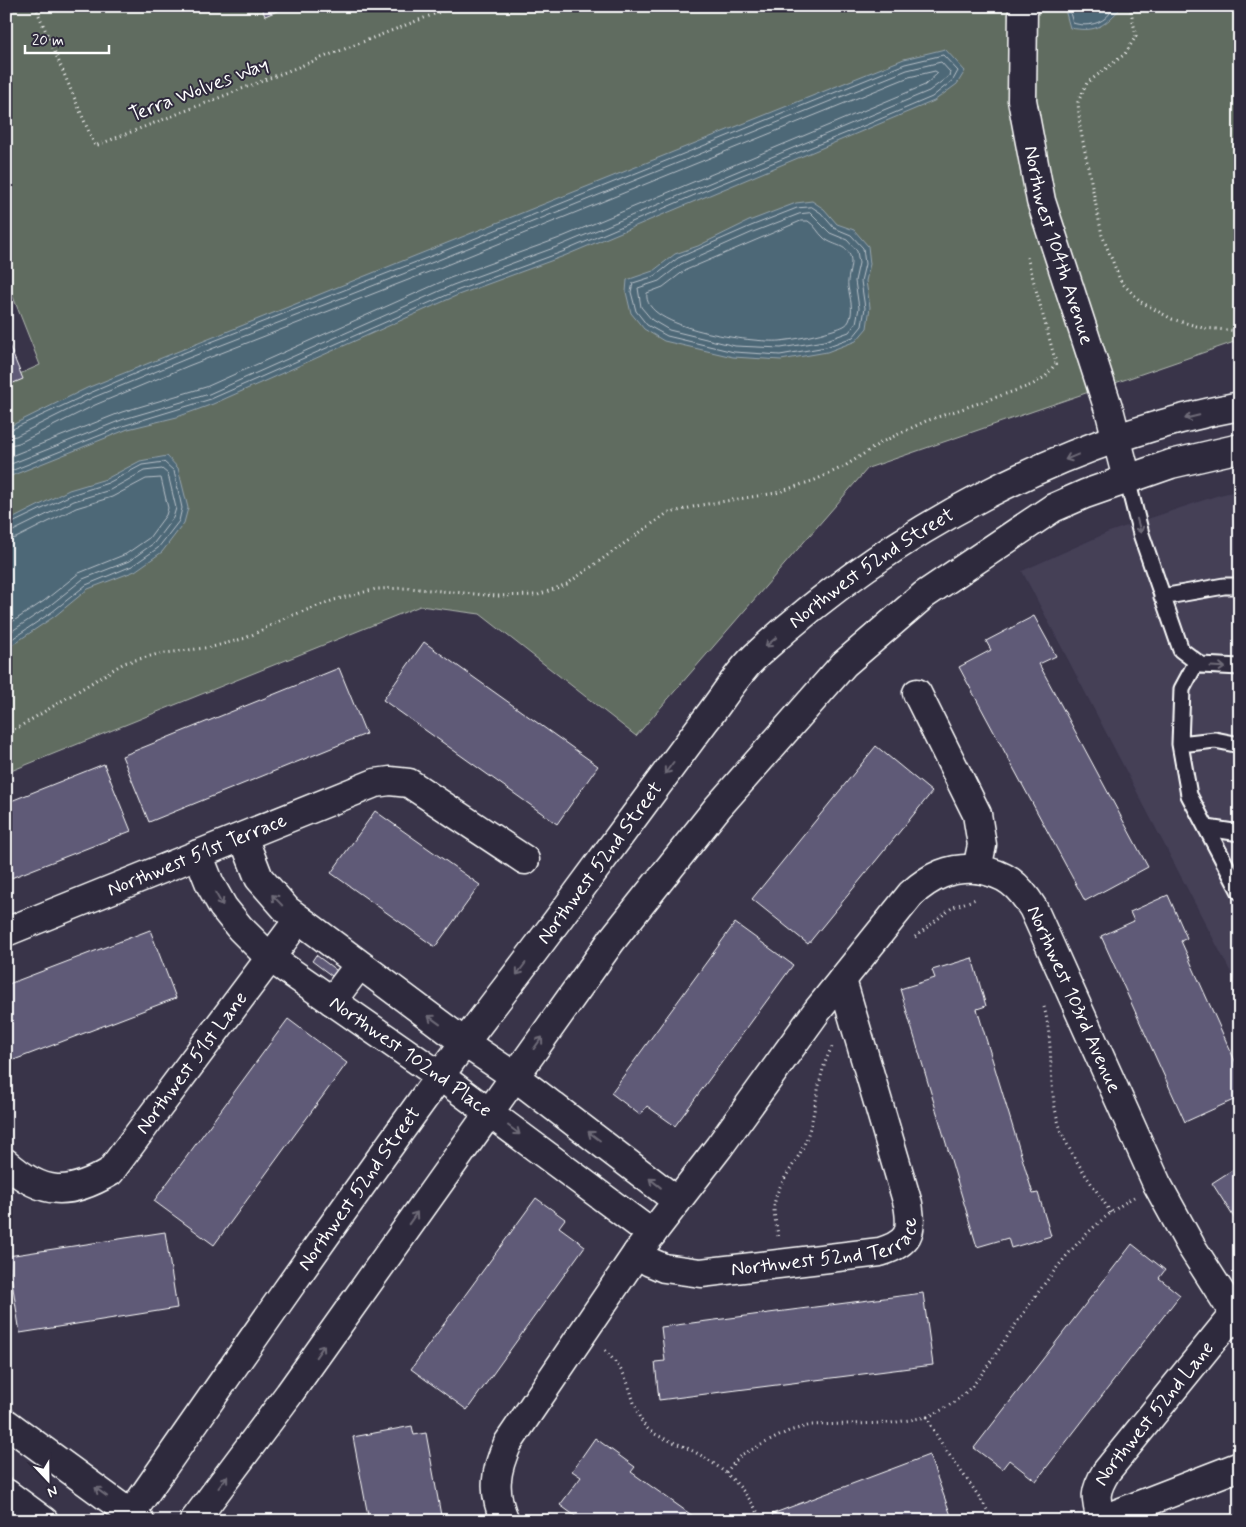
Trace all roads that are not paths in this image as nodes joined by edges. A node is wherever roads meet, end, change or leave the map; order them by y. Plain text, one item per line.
1 (1023, 6) edge
2 (1240, 406) edge
3 (1117, 439) junction
4 (1240, 448) edge
5 (1128, 479) junction
6 (1240, 586) edge
7 (1162, 597) junction
8 (1196, 663) junction
9 (1240, 667) edge
10 (917, 692) dead end
11 (1180, 744) junction
12 (1240, 745) edge
13 (1207, 828) junction
14 (1240, 832) edge
15 (243, 837) junction
16 (198, 854) junction
17 (525, 860) dead end
18 (977, 869) junction
19 (1240, 892) edge
20 (299, 919) junction
21 (6, 932) edge
22 (269, 957) junction
23 (359, 965) junction
24 (842, 980) junction
25 (332, 1001) junction
26 (465, 1043) junction
27 (440, 1076) junction
28 (514, 1076) junction
29 (489, 1112) junction
30 (6, 1164) edge
31 (677, 1201) junction
32 (645, 1243) junction
33 (1237, 1318) edge
34 (6, 1423) edge
35 (1240, 1466) edge
36 (6, 1493) edge
37 (132, 1518) edge
38 (1100, 1520) edge
39 (44, 1521) edge
40 (194, 1521) edge
41 (505, 1521) edge

1 - 3 street, Northwest 104th Avenue
2 -> 3 street, Northwest 52nd Street
3 - 5 street, Northwest 104th Avenue
3 -> 26 street, Northwest 52nd Street
4 - 5 street
5 -> 7 lane
28 -> 5 street
6 - 7 lane
7 - 8 lane
8 -> 9 lane
8 - 11 lane
10 - 18 street
11 - 12 lane
11 - 13 lane
13 - 14 lane
13 - 19 lane
15 - 16 street, Northwest 51st Terrace
15 - 17 street, Northwest 51st Terrace
20 -> 15 street
16 - 21 street, Northwest 51st Terrace
16 -> 22 street, Northwest 102nd Place
18 - 24 street
18 - 33 street, Northwest 103rd Avenue
20 - 22 street, Northwest 51st Lane
20 - 23 street
22 - 25 street, Northwest 102nd Place
22 - 30 street, Northwest 51st Lane
23 - 25 street
26 -> 23 street
24 - 31 street
24 - 32 street, Northwest 52nd Terrace
25 - 27 street, Northwest 102nd Place
26 - 27 street, Northwest 52nd Street
26 - 28 street
27 - 29 street, Northwest 102nd Place
27 - 37 street, Northwest 52nd Street
28 - 29 street
31 -> 28 street
29 -> 32 street, Northwest 102nd Place
40 -> 29 street
31 - 32 street
32 - 41 street
33 - 38 street, Northwest 52nd Lane
37 -> 34 street
35 - 38 street, Northwest 52nd Lane
36 - 39 street

